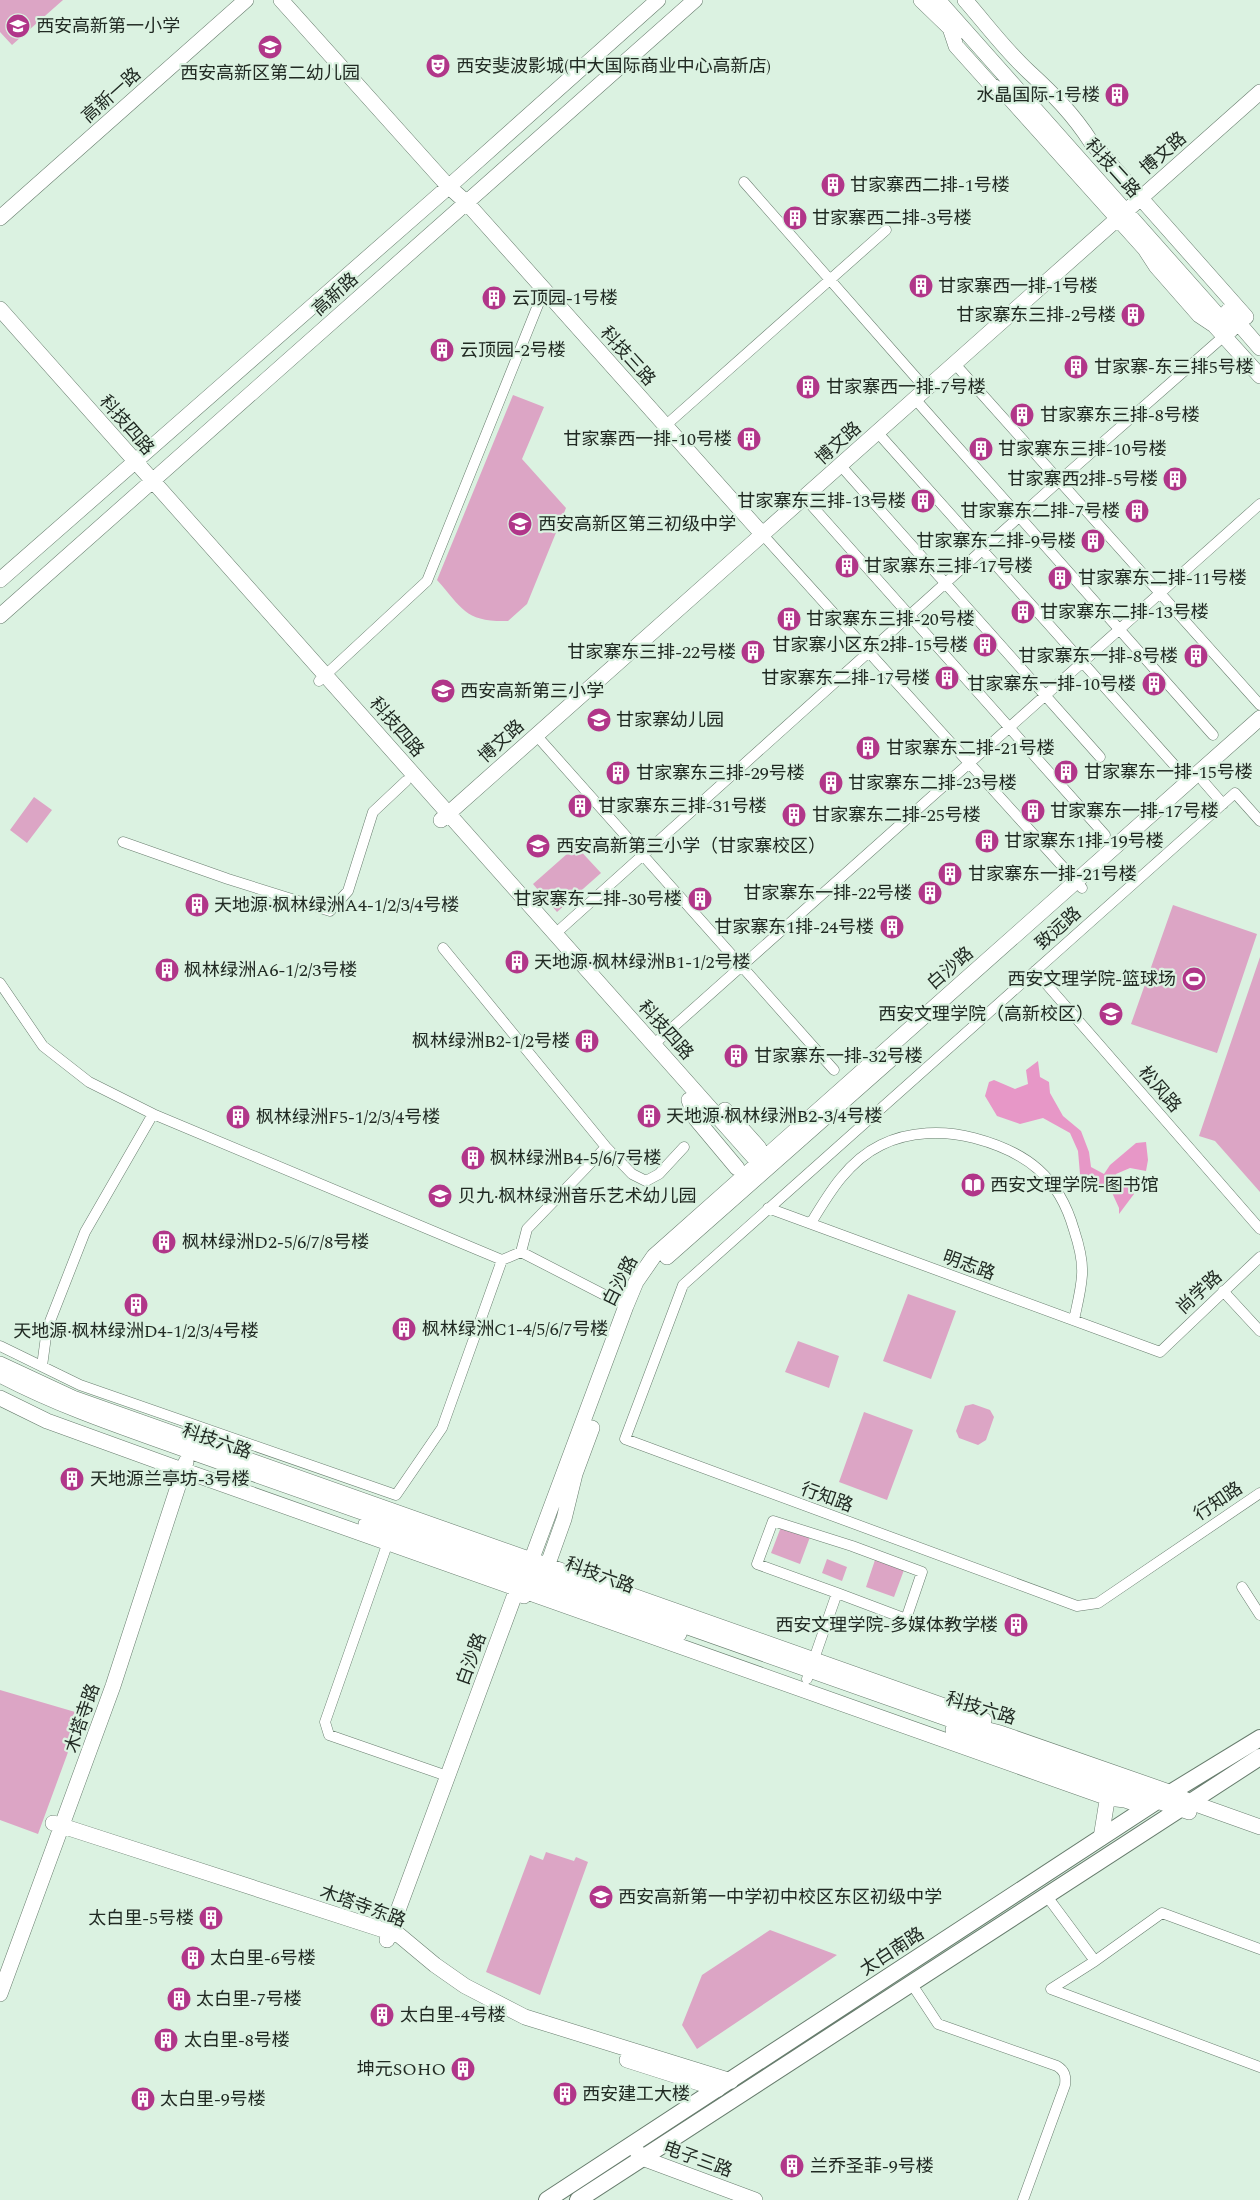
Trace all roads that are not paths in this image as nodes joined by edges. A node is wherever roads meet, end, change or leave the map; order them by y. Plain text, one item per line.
1 (233, 0) edge
2 (246, 0) edge
3 (281, 0) edge
4 (294, 0) edge
5 (658, 0) edge
6 (695, 0) edge
7 (921, 0) edge
8 (938, 0) edge
9 (951, 0) edge
10 (965, 0) edge
11 (1259, 96) edge
12 (744, 182) dead end
13 (451, 184) junction
14 (466, 202) junction
15 (0, 206) edge
16 (1129, 207) junction
17 (0, 218) edge
18 (886, 230) dead end
19 (830, 279) junction
20 (544, 290) junction
21 (0, 309) edge
22 (0, 321) edge
23 (1260, 333) edge
24 (1224, 336) junction
25 (1260, 348) edge
26 (1260, 362) edge
27 (955, 364) junction
28 (1260, 376) edge
29 (921, 394) junction
30 (665, 426) junction
31 (878, 432) junction
32 (132, 465) junction
33 (841, 466) junction
34 (1059, 480) junction
35 (149, 484) junction
36 (805, 498) junction
37 (1260, 504) edge
38 (1020, 516) junction
39 (763, 535) junction
40 (983, 549) junction
41 (0, 580) edge
42 (945, 583) junction
43 (1159, 592) junction
44 (909, 615) junction
45 (0, 616) edge
46 (1119, 628) junction
47 (868, 651) junction
48 (1083, 660) junction
49 (322, 677) junction
50 (1045, 694) junction
51 (1260, 705) edge
52 (1260, 718) edge
53 (1008, 727) junction
54 (1260, 730) edge
55 (1214, 735) dead end
56 (536, 736) junction
57 (1100, 757) dead end
58 (968, 763) junction
59 (1176, 767) dead end
60 (406, 781) junction
61 (1203, 781) junction
62 (1223, 804) junction
63 (444, 817) junction
64 (1260, 821) edge
65 (1105, 835) dead end
66 (123, 842) dead end
67 (643, 855) junction
68 (1079, 885) junction
69 (554, 934) junction
70 (443, 948) dead end
71 (740, 967) junction
72 (1035, 970) junction
73 (0, 983) edge
74 (653, 1045) junction
75 (834, 1070) dead end
76 (696, 1100) junction
77 (153, 1114) junction
78 (606, 1147) junction
79 (684, 1147) dead end
80 (753, 1164) junction
81 (768, 1208) junction
82 (811, 1223) junction
83 (1260, 1229) edge
84 (521, 1252) junction
85 (1260, 1257) edge
86 (502, 1260) junction
87 (1224, 1291) junction
88 (626, 1306) junction
89 (1074, 1320) junction
90 (1260, 1331) edge
91 (0, 1346) edge
92 (1160, 1352) joint
93 (0, 1364) edge
94 (42, 1366) junction
95 (0, 1375) edge
96 (0, 1386) edge
97 (0, 1398) edge
98 (182, 1459) junction
99 (1260, 1493) edge
100 (388, 1542) junction
101 (546, 1570) junction
102 (525, 1578) junction
103 (1242, 1587) dead end
104 (837, 1593) junction
105 (1260, 1615) edge
106 (810, 1670) junction
107 (1260, 1738) edge
108 (1260, 1757) edge
109 (447, 1776) junction
110 (1109, 1791) junction
111 (1175, 1791) junction
112 (1152, 1804) junction
113 (1184, 1805) junction
114 (1260, 1828) edge
115 (56, 1829) junction
116 (1260, 1837) edge
117 (1101, 1838) junction
118 (1046, 1895) junction
119 (393, 1938) junction
120 (1260, 1949) edge
121 (1095, 1961) junction
122 (3, 1967) edge
123 (911, 1982) junction
124 (0, 1994) edge
125 (1260, 2067) edge
126 (724, 2085) junction
127 (638, 2152) junction
128 (547, 2200) edge
129 (578, 2200) edge
130 (755, 2200) edge
131 (1023, 2200) edge

1 - 15 street, 高新一路
2 - 17 street, 高新一路
3 - 13 street, 科技三路
4 - 13 street, 科技三路
5 - 13 street, 高新路
6 - 14 street, 高新路
7 - 16 street
8 - 16 street, 科技二路
9 - 16 street, 科技二路
10 - 16 street
11 - 16 street, 博文路
12 - 19 street
13 - 14 street, 科技三路
13 - 32 street, 高新路
14 - 20 street, 科技三路
14 - 35 street, 高新路
16 - 23 street
16 - 24 street
16 - 25 street, 科技二路
16 - 26 street, 科技二路
16 - 27 street, 博文路
18 - 19 street
19 - 29 street
19 - 30 street
20 - 30 street, 科技三路
20 - 49 street
21 - 32 street, 科技四路
22 - 32 street, 科技四路
24 - 28 street
24 - 34 street
27 - 29 street, 博文路
27 - 34 street
29 - 31 street, 博文路
29 - 38 street
30 - 39 street, 科技三路
31 - 33 street, 博文路
31 - 40 street
32 - 35 street, 科技四路
32 - 41 street, 高新路
33 - 36 street, 博文路
33 - 42 street
34 - 38 street
34 - 43 street
35 - 45 street, 高新路
35 - 49 street, 科技四路
36 - 39 street, 博文路
36 - 44 street
37 - 43 street
38 - 40 street
38 - 46 street
39 - 47 street
39 - 56 street, 博文路
40 - 42 street
40 - 48 street
42 - 44 street
42 - 50 street
43 - 46 street
43 - 51 street
44 - 47 street
44 - 53 street
46 - 48 street
46 - 55 street
47 - 58 street
47 - 67 street
48 - 50 street
48 - 59 street
49 - 60 street, 科技四路
49 - 63 street, 科技四路
50 - 53 street
50 - 57 street
52 - 68 street, 白沙路
53 - 58 street
53 - 65 street
54 - 61 street, 白沙路
56 - 63 street, 博文路
56 - 67 street
58 - 68 street
58 - 71 street
60 - 63 street, 科技四路
60 - 66 street
61 - 62 street
61 - 68 street, 白沙路
62 - 64 street, 致远路
62 - 72 street, 致远路
63 - 69 street, 科技四路
63 - 76 street, 科技四路
67 - 69 street
67 - 71 street
68 - 80 street, 白沙路
68 - 80 street, 白沙路
69 - 74 street, 科技四路
70 - 78 street
71 - 74 street
71 - 75 street
72 - 81 street, 致远路
72 - 83 street, 松风路
73 - 77 street
74 - 76 street, 科技四路
76 - 80 street, 科技四路
77 - 86 street
77 - 94 street
78 - 79 street
78 - 84 street
80 - 88 street, 白沙路
80 - 101 street, 白沙路
81 - 82 street, 明志路
81 - 99 street, 行知路
82 - 89 street, 明志路
82 - 89 street
84 - 86 street
84 - 88 street
85 - 87 street, 尚学路
86 - 94 street
87 - 90 street
87 - 92 street, 尚学路
88 - 102 street, 白沙路
89 - 92 street, 明志路
91 - 94 street
93 - 102 street
95 - 98 street, 科技六路
96 - 98 street, 科技六路
97 - 98 street
98 - 100 street
98 - 102 street, 科技六路
98 - 115 street, 木塔寺路
100 - 102 street
100 - 109 street
101 - 102 street
101 - 102 street, 科技六路
101 - 106 street, 科技六路
102 - 106 street, 科技六路
102 - 109 street, 白沙路
102 - 110 street
102 - 119 street, 白沙路
103 - 105 street
104 - 104 street
104 - 106 street
106 - 110 street, 科技六路
106 - 111 street
107 - 111 main road, 太白南路
108 - 113 main road, 太白南路
109 - 119 street, 白沙路
110 - 112 street, 科技六路
110 - 117 street
111 - 112 main road, 太白南路
111 - 113 street
112 - 113 street, 科技六路
112 - 117 main road, 太白南路
113 - 114 street
113 - 116 street
113 - 118 main road, 太白南路
115 - 119 street, 木塔寺东路
115 - 122 street, 木塔寺路
117 - 126 main road, 太白南路
118 - 121 street
118 - 123 main road, 太白南路
119 - 126 street, 木塔寺东路
120 - 121 street
121 - 125 street
122 - 124 street, 木塔寺路
123 - 127 main road, 太白南路
123 - 131 street
126 - 127 main road, 太白南路
127 - 128 main road, 太白南路
127 - 129 main road, 太白南路
127 - 130 street, 电子三路

